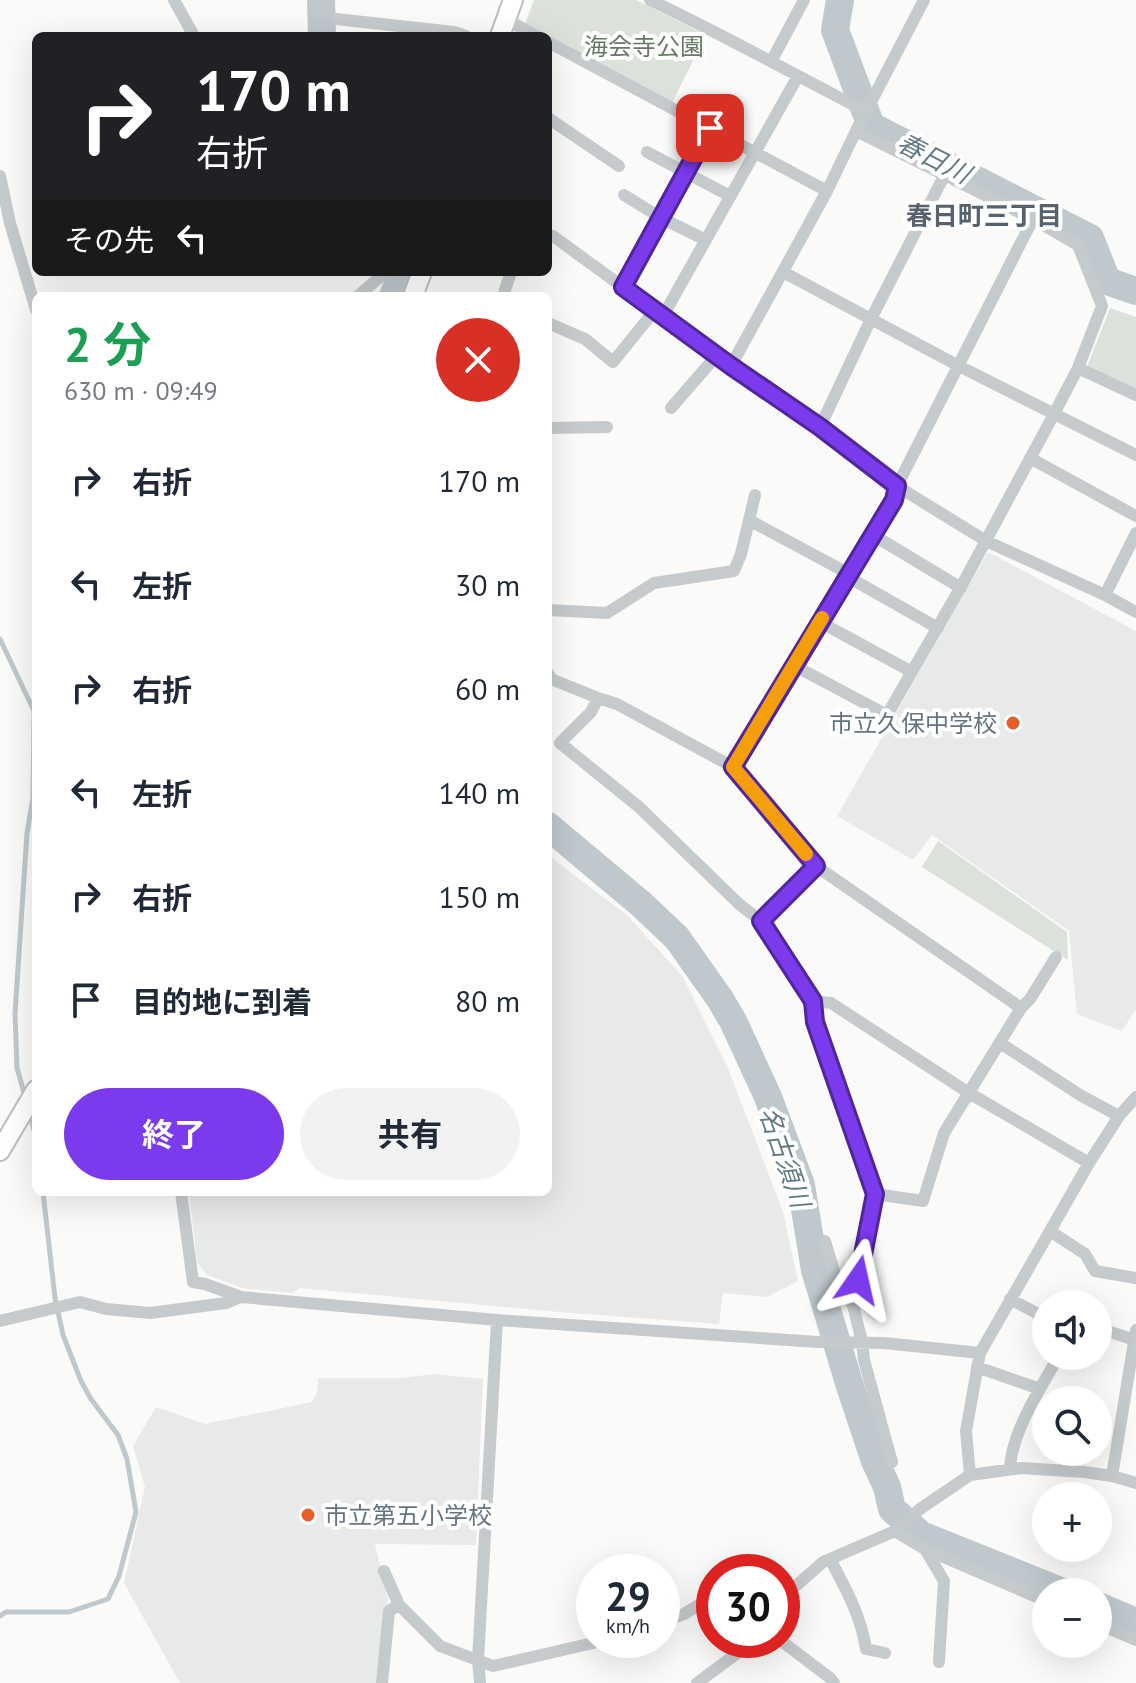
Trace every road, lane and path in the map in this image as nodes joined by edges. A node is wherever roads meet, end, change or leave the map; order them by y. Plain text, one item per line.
1 (174, 0) edge
2 (513, 0) edge
3 (650, 0) edge
4 (804, 0) edge
5 (924, 0) edge
6 (676, 6) edge
7 (336, 19) dead end
8 (502, 28) edge
9 (192, 32) edge
10 (454, 32) edge
11 (552, 44) edge
12 (772, 60) junction
13 (798, 76) junction
14 (867, 112) junction
15 (552, 121) edge
16 (710, 128) junction
17 (856, 131) junction
18 (647, 152) dead end
19 (756, 152) junction
20 (619, 166) dead end
21 (686, 173) junction
22 (0, 176) edge
23 (944, 176) junction
24 (827, 191) junction
25 (624, 195) dead end
26 (730, 196) junction
27 (661, 218) junction
28 (1033, 219) junction
29 (552, 236) edge
30 (706, 240) junction
31 (783, 272) junction
32 (381, 276) edge
33 (623, 287) junction
34 (363, 292) edge
35 (32, 297) edge
36 (659, 313) junction
37 (871, 319) junction
38 (552, 325) edge
39 (717, 355) junction
40 (957, 365) junction
41 (731, 366) junction
42 (1078, 368) junction
43 (1136, 395) edge
44 (671, 408) dead end
45 (1054, 414) junction
46 (607, 427) dead end
47 (820, 427) junction
48 (552, 428) edge
49 (1136, 455) edge
50 (1030, 458) junction
51 (897, 486) junction
52 (755, 495) dead end
53 (1136, 516) edge
54 (749, 520) junction
55 (1136, 533) edge
56 (873, 535) junction
57 (986, 541) junction
58 (848, 577) junction
59 (961, 588) junction
60 (1105, 595) junction
61 (552, 610) edge
62 (1136, 612) edge
63 (820, 622) junction
64 (938, 628) junction
65 (793, 665) junction
66 (912, 672) junction
67 (552, 679) edge
68 (598, 698) junction
69 (733, 767) junction
70 (816, 866) junction
71 (761, 921) junction
72 (1056, 957) dead end
73 (813, 1001) junction
74 (1021, 1008) junction
75 (1000, 1043) junction
76 (969, 1093) junction
77 (32, 1097) edge
78 (1135, 1101) edge
79 (1119, 1116) junction
80 (2, 1148) edge
81 (1089, 1163) junction
82 (875, 1194) junction
83 (182, 1196) edge
84 (1050, 1231) junction
85 (825, 1241) dead end
86 (1136, 1278) edge
87 (849, 1289) junction
88 (241, 1297) junction
89 (1010, 1299) junction
90 (1032, 1311) edge
91 (497, 1320) junction
92 (0, 1321) edge
93 (1112, 1331) edge
94 (1135, 1335) edge
95 (862, 1342) junction
96 (980, 1353) junction
97 (977, 1367) junction
98 (1032, 1386) edge
99 (1032, 1404) edge
100 (892, 1462) dead end
101 (1010, 1469) junction
102 (970, 1475) junction
103 (1112, 1476) junction
104 (1136, 1483) edge
105 (895, 1531) junction
106 (925, 1549) junction
107 (830, 1559) junction
108 (384, 1571) dead end
109 (800, 1582) edge
110 (1032, 1595) edge
111 (399, 1605) junction
112 (1112, 1630) edge
113 (1136, 1640) edge
114 (576, 1647) edge
115 (885, 1653) dead end
116 (800, 1655) edge
117 (732, 1658) edge
118 (478, 1660) junction
119 (939, 1662) dead end
120 (719, 1668) junction
121 (382, 1683) edge
122 (480, 1683) edge
123 (697, 1683) edge
124 (720, 1683) edge
125 (834, 1683) edge

1 - 9 street
2 - 8 main road
3 - 6 street
4 - 12 street
5 - 14 street
6 - 12 street
7 - 10 street
11 - 16 street
12 - 13 street
13 - 14 street
13 - 19 street
14 - 17 street
15 - 20 street
16 - 19 street
16 - 21 street
17 - 23 street
17 - 24 street
18 - 21 street
19 - 24 street
19 - 26 street
21 - 26 street
21 - 27 street
22 - 35 street
23 - 28 street
23 - 37 street
24 - 31 street
25 - 27 street
26 - 30 street
27 - 30 street
27 - 33 street
28 - 40 street
28 - 42 street
29 - 33 street
30 - 36 street
31 - 37 street
31 - 41 street
32 - 34 street
33 - 36 street
36 - 38 street
36 - 39 street
37 - 40 street
37 - 47 street
39 - 41 street
39 - 44 street
40 - 45 street
40 - 51 street
41 - 47 street
42 - 43 street
42 - 45 street
45 - 49 street
45 - 50 street
46 - 48 street
47 - 51 street
50 - 53 street
50 - 57 street
51 - 56 street
51 - 57 street
52 - 54 street
54 - 58 street
54 - 61 street
55 - 60 street
56 - 58 street
56 - 59 street
57 - 59 street
57 - 60 street
58 - 63 street
58 - 64 street
59 - 64 street
60 - 62 street
63 - 65 street
63 - 66 street
64 - 66 street
65 - 66 street
65 - 69 street
67 - 68 street
68 - 69 street
68 - 71 street
69 - 70 street
70 - 71 street
70 - 74 street
71 - 73 street
72 - 74 street
73 - 76 street
73 - 82 street
74 - 75 street
75 - 76 street
75 - 79 street
76 - 81 street
76 - 82 street
77 - 80 main road
78 - 79 street
79 - 81 street
81 - 84 street
82 - 87 street
83 - 88 street
84 - 86 street
84 - 89 street
85 - 87 street
87 - 95 street
88 - 91 street
88 - 92 street
89 - 90 street
89 - 96 street
91 - 95 street
91 - 118 street
93 - 94 street
94 - 103 street
95 - 96 street
95 - 100 street
96 - 97 street
97 - 98 street
97 - 102 street
99 - 101 street
101 - 102 street
101 - 103 street
102 - 105 street
103 - 104 street
105 - 106 street
105 - 107 street
106 - 110 street
106 - 119 street
107 - 109 street
107 - 115 street
108 - 111 street
111 - 118 street
111 - 121 street
112 - 113 street
114 - 118 street
116 - 125 street
117 - 120 street
118 - 122 street
120 - 123 street
120 - 124 street

